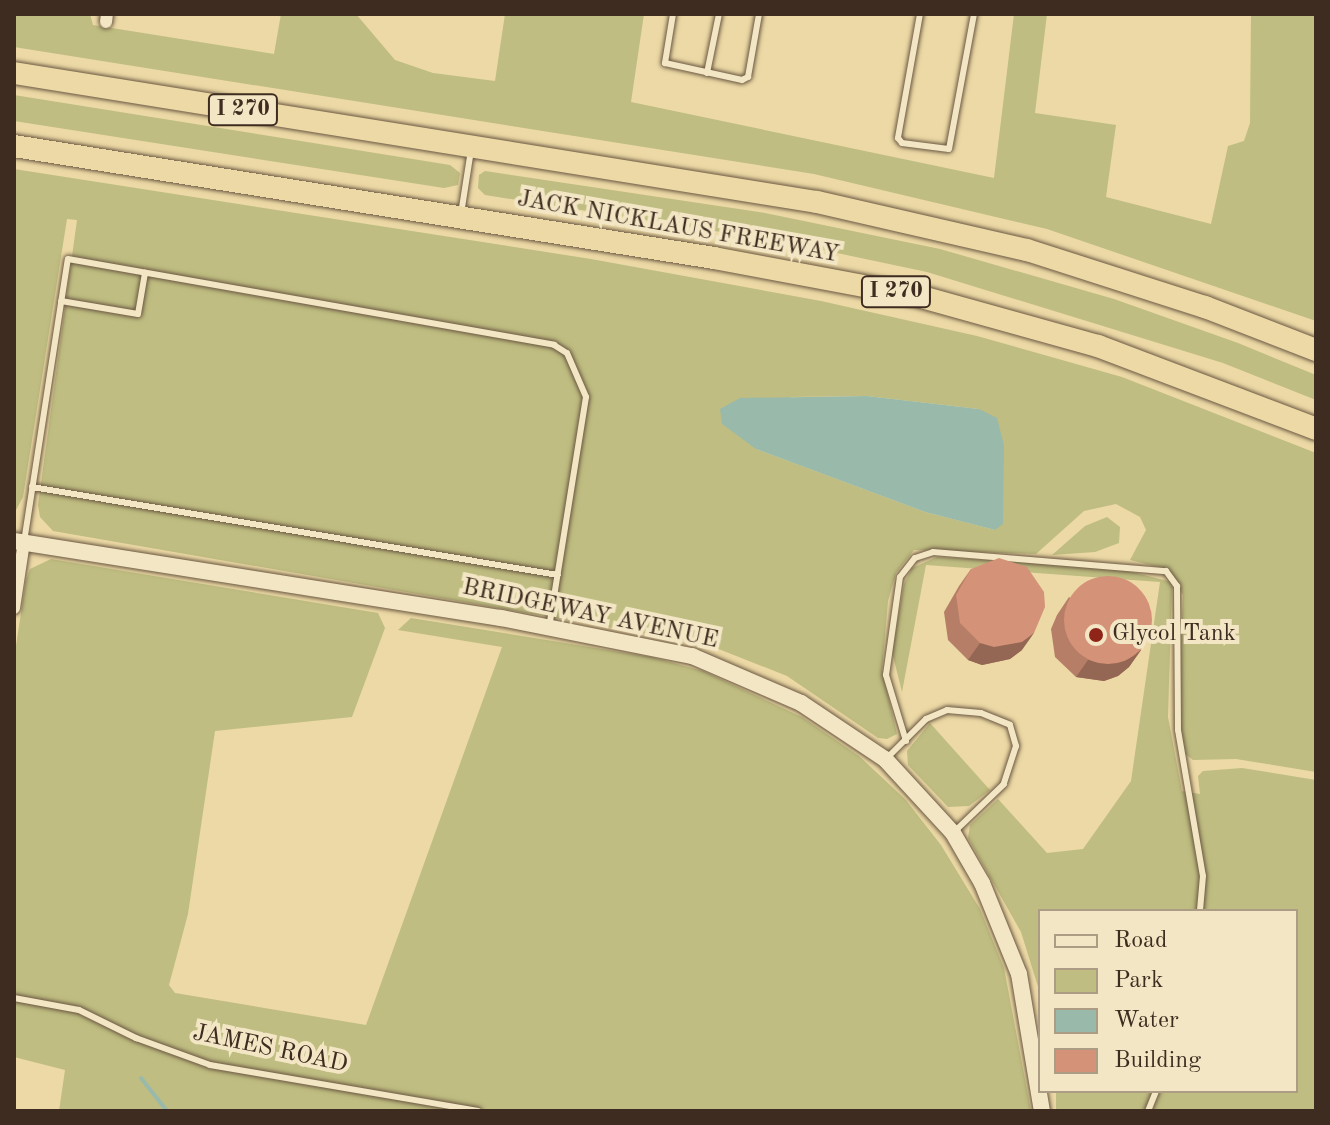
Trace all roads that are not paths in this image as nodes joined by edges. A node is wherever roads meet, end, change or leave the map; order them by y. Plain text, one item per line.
1 (673, 14) edge
2 (719, 14) edge
3 (759, 14) edge
4 (920, 14) edge
5 (974, 14) edge
6 (14, 73) edge
7 (707, 73) junction
8 (14, 146) edge
9 (472, 147) junction
10 (460, 217) junction
11 (145, 273) junction
12 (61, 301) junction
13 (1316, 350) edge
14 (1316, 429) edge
15 (32, 487) junction
16 (19, 542) edge
17 (558, 575) junction
18 (14, 608) edge
19 (549, 628) junction
20 (906, 741) junction
21 (885, 759) junction
22 (953, 833) junction
23 (1200, 909) edge
24 (14, 998) edge
25 (1038, 1087) edge
26 (478, 1111) edge

1 - 7 lane
2 - 7 lane
3 - 7 lane
4 - 5 lane
6 - 9 highway, JACK NICKLAUS FREEWAY / I 270
8 - 10 highway, JACK NICKLAUS FREEWAY / I 270
9 - 10 lane
9 - 13 highway, JACK NICKLAUS FREEWAY / I 270
10 - 14 highway, JACK NICKLAUS FREEWAY / I 270
11 - 12 lane
11 - 12 lane
11 - 17 lane
12 - 15 lane
15 - 16 lane
15 - 17 lane
16 - 18 street
16 - 19 street, BRIDGEWAY AVENUE
17 - 19 lane
19 - 21 street, BRIDGEWAY AVENUE
20 - 21 lane
20 - 22 lane
20 - 23 lane
21 - 22 street, BRIDGEWAY AVENUE
22 - 25 street, BRIDGEWAY AVENUE
24 - 26 lane, JAMES ROAD

